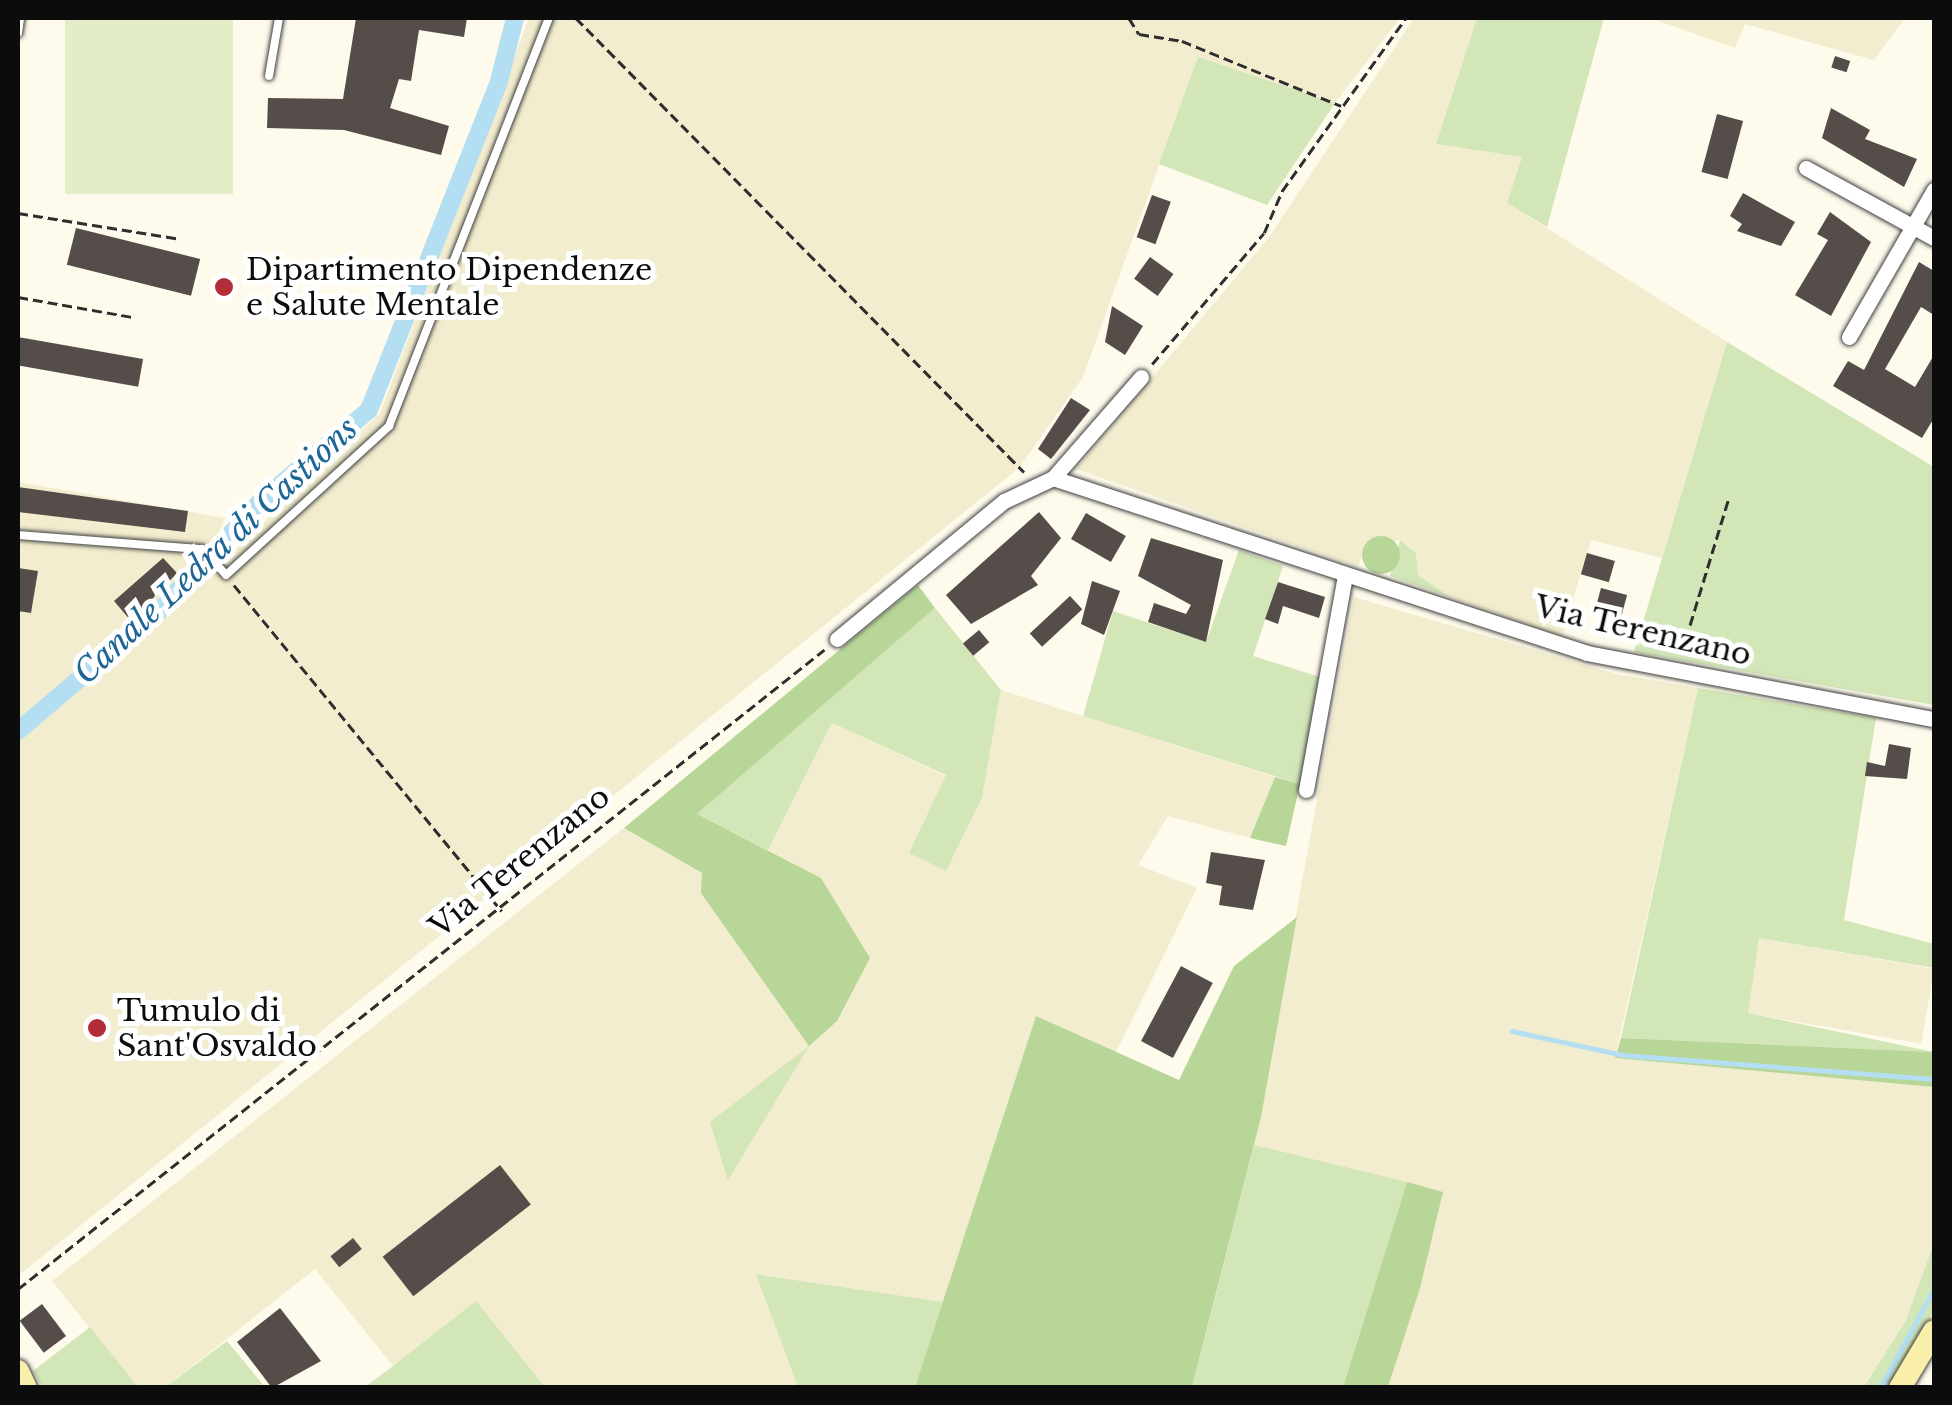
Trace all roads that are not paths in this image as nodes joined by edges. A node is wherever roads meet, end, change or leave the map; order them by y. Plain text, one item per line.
1 (20, 18) edge
2 (279, 18) edge
3 (549, 18) edge
4 (18, 33) edge
5 (269, 76) dead end
6 (1806, 168) dead end
7 (1934, 190) edge
8 (1914, 226) junction
9 (1934, 238) edge
10 (1849, 337) dead end
11 (1142, 376) road end
12 (1052, 478) junction
13 (18, 535) edge
14 (1345, 576) junction
15 (837, 639) road end
16 (1934, 719) edge
17 (1306, 790) dead end
18 (1934, 1331) edge
19 (18, 1371) edge
20 (26, 1388) edge
21 (1900, 1388) edge

1 - 4 lane
2 - 5 lane
3 - 13 lane
6 - 8 street
7 - 8 street
8 - 9 street
8 - 10 street
11 - 12 street
12 - 14 street, Via Terenzano
12 - 15 street
14 - 16 street, Via Terenzano
14 - 17 street
18 - 21 main road
19 - 20 main road

